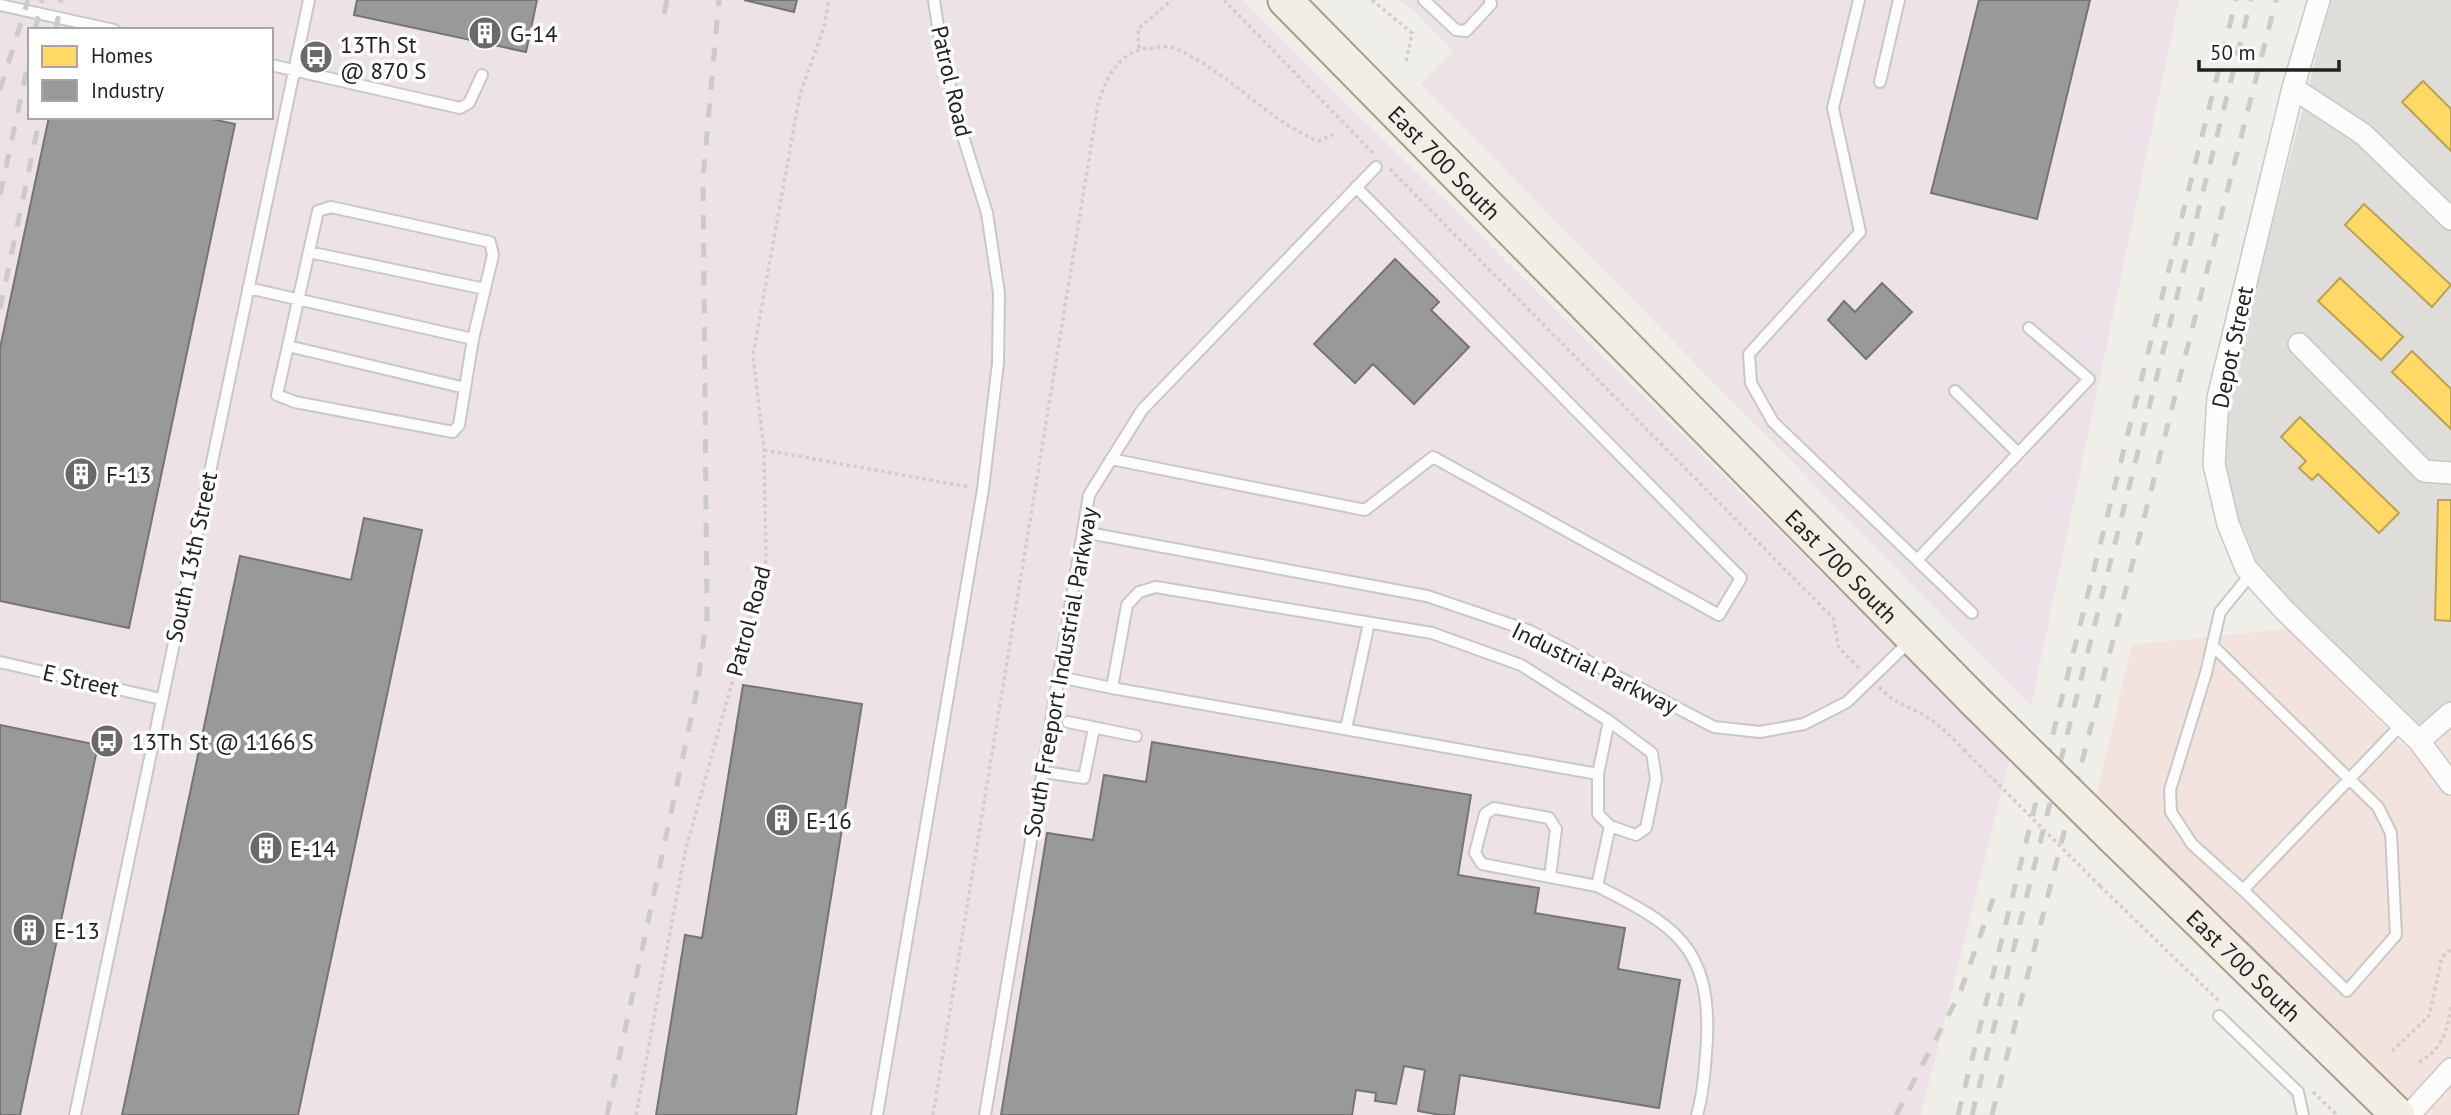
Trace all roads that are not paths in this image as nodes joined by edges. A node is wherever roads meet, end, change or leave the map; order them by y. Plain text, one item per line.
1 (309, 0) edge
2 (934, 0) edge
3 (1424, 0) edge
4 (1490, 0) edge
5 (1859, 0) edge
6 (1899, 0) edge
7 (2319, 0) edge
8 (0, 5) edge
9 (1289, 5) edge
10 (105, 28) edge
11 (273, 65) edge
12 (294, 70) junction
13 (482, 75) dead end
14 (1880, 82) dead end
15 (2293, 88) junction
16 (1376, 167) dead end
17 (1356, 187) junction
18 (2451, 219) edge
19 (309, 252) junction
20 (248, 288) junction
21 (485, 289) junction
22 (297, 301) junction
23 (2029, 327) dead end
24 (473, 339) junction
25 (2299, 344) dead end
26 (288, 346) junction
27 (465, 388) junction
28 (1955, 391) dead end
29 (2018, 453) junction
30 (1111, 459) junction
31 (2451, 473) edge
32 (1083, 532) junction
33 (1917, 560) junction
34 (2251, 574) junction
35 (1972, 613) dead end
36 (1369, 623) junction
37 (1913, 638) junction
38 (2213, 646) junction
39 (0, 662) edge
40 (1059, 677) junction
41 (1112, 688) junction
42 (162, 699) junction
43 (2451, 713) edge
44 (1609, 721) junction
45 (1068, 722) dead end
46 (2402, 724) junction
47 (1094, 728) junction
48 (1346, 729) junction
49 (1136, 736) dead end
50 (2419, 741) junction
51 (1043, 772) junction
52 (1598, 774) junction
53 (2349, 779) junction
54 (2451, 784) edge
55 (1610, 826) junction
56 (1550, 877) junction
57 (1597, 886) junction
58 (2243, 890) junction
59 (2219, 1016) dead end
60 (2451, 1069) edge
61 (75, 1115) edge
62 (877, 1115) edge
63 (985, 1115) edge
64 (1697, 1115) edge
65 (2303, 1115) edge
66 (2398, 1115) edge
67 (2409, 1115) edge

1 - 12 lane, South 13th Street
2 - 62 lane, Patrol Road
3 - 4 lane
5 - 33 lane
6 - 14 lane
7 - 15 street, Depot Street
8 - 10 lane
9 - 37 main road, East 700 South
11 - 12 lane
12 - 13 lane
12 - 20 lane, South 13th Street
15 - 18 street
15 - 34 street, Depot Street
16 - 17 lane, South Freeport Industrial Parkway
17 - 30 lane, South Freeport Industrial Parkway
17 - 30 lane
19 - 21 lane
19 - 21 lane
19 - 22 lane
20 - 22 lane
20 - 42 lane, South 13th Street
21 - 24 lane
22 - 24 lane
22 - 26 lane
23 - 29 lane
24 - 27 lane
25 - 31 street
26 - 27 lane
26 - 27 lane
28 - 29 lane
29 - 33 lane
30 - 32 lane, South Freeport Industrial Parkway
32 - 37 lane, Industrial Parkway
32 - 40 lane, South Freeport Industrial Parkway
33 - 35 lane
34 - 38 lane
34 - 46 street, Depot Street
36 - 41 lane
36 - 44 lane
36 - 48 lane
37 - 66 main road, East 700 South, bridge
38 - 53 lane
38 - 58 lane
39 - 42 lane, E Street
40 - 41 lane
40 - 51 lane, South Freeport Industrial Parkway
41 - 48 lane
42 - 61 lane, South 13th Street
43 - 50 street
44 - 52 lane
44 - 55 lane
45 - 47 lane
46 - 50 street, Depot Street
46 - 53 lane
47 - 49 lane
47 - 51 lane
48 - 52 lane
50 - 54 street, Depot Street
51 - 63 lane, South Freeport Industrial Parkway
52 - 55 lane
53 - 58 lane
53 - 58 lane
55 - 57 lane
56 - 56 lane
56 - 57 lane
57 - 64 lane
59 - 65 lane
60 - 67 street

